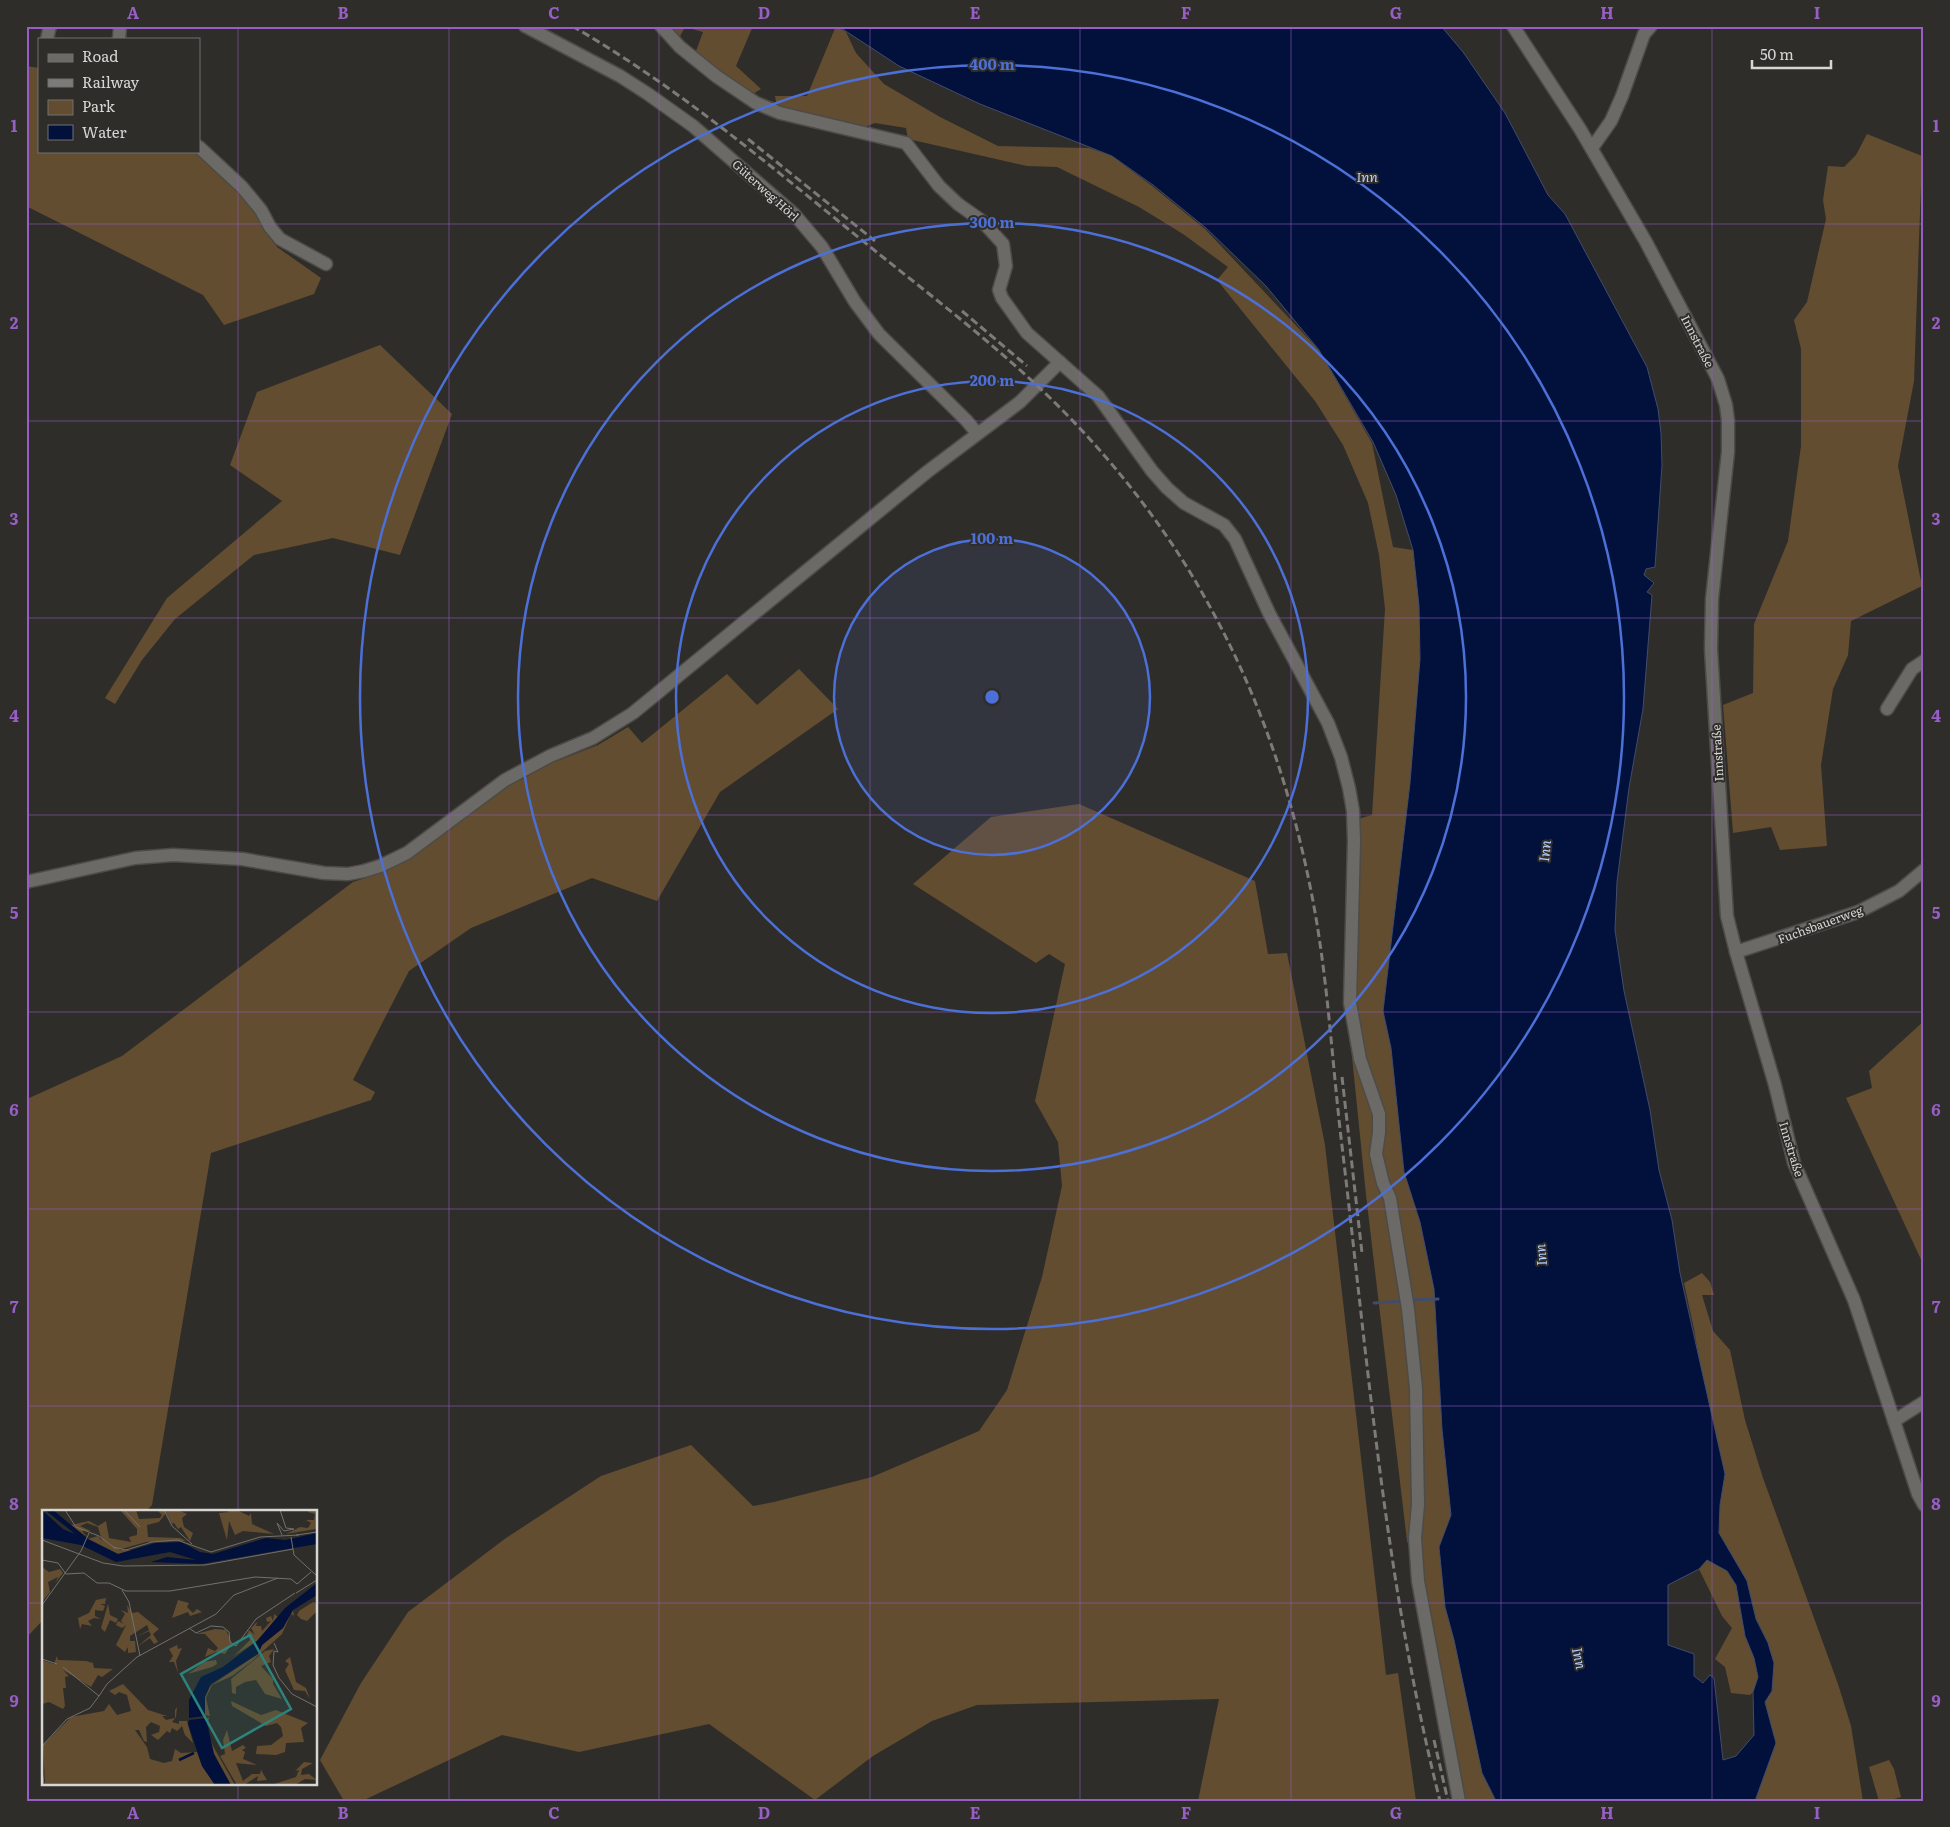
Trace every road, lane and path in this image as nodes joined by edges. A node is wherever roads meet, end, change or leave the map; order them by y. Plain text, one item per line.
1 (525, 26) edge
2 (662, 26) edge
3 (1513, 26) edge
4 (1651, 26) edge
5 (200, 148) edge
6 (1592, 148) junction
7 (326, 264) dead end
8 (1060, 362) junction
9 (977, 434) junction
10 (1924, 661) edge
11 (1887, 709) dead end
12 (1924, 870) edge
13 (26, 882) edge
14 (1736, 952) junction
15 (1924, 1402) edge
16 (1894, 1421) junction
17 (1924, 1505) edge
18 (1459, 1801) edge

1 - 9 street, Güterweg Hörl
2 - 8 street
3 - 6 street, Innstraße
4 - 6 street
5 - 7 street
6 - 14 street, Innstraße
8 - 9 street
8 - 18 street
9 - 13 street
10 - 11 street
12 - 14 street, Fuchsbauerweg
14 - 16 street, Innstraße
15 - 16 street
16 - 17 street, Innstraße

